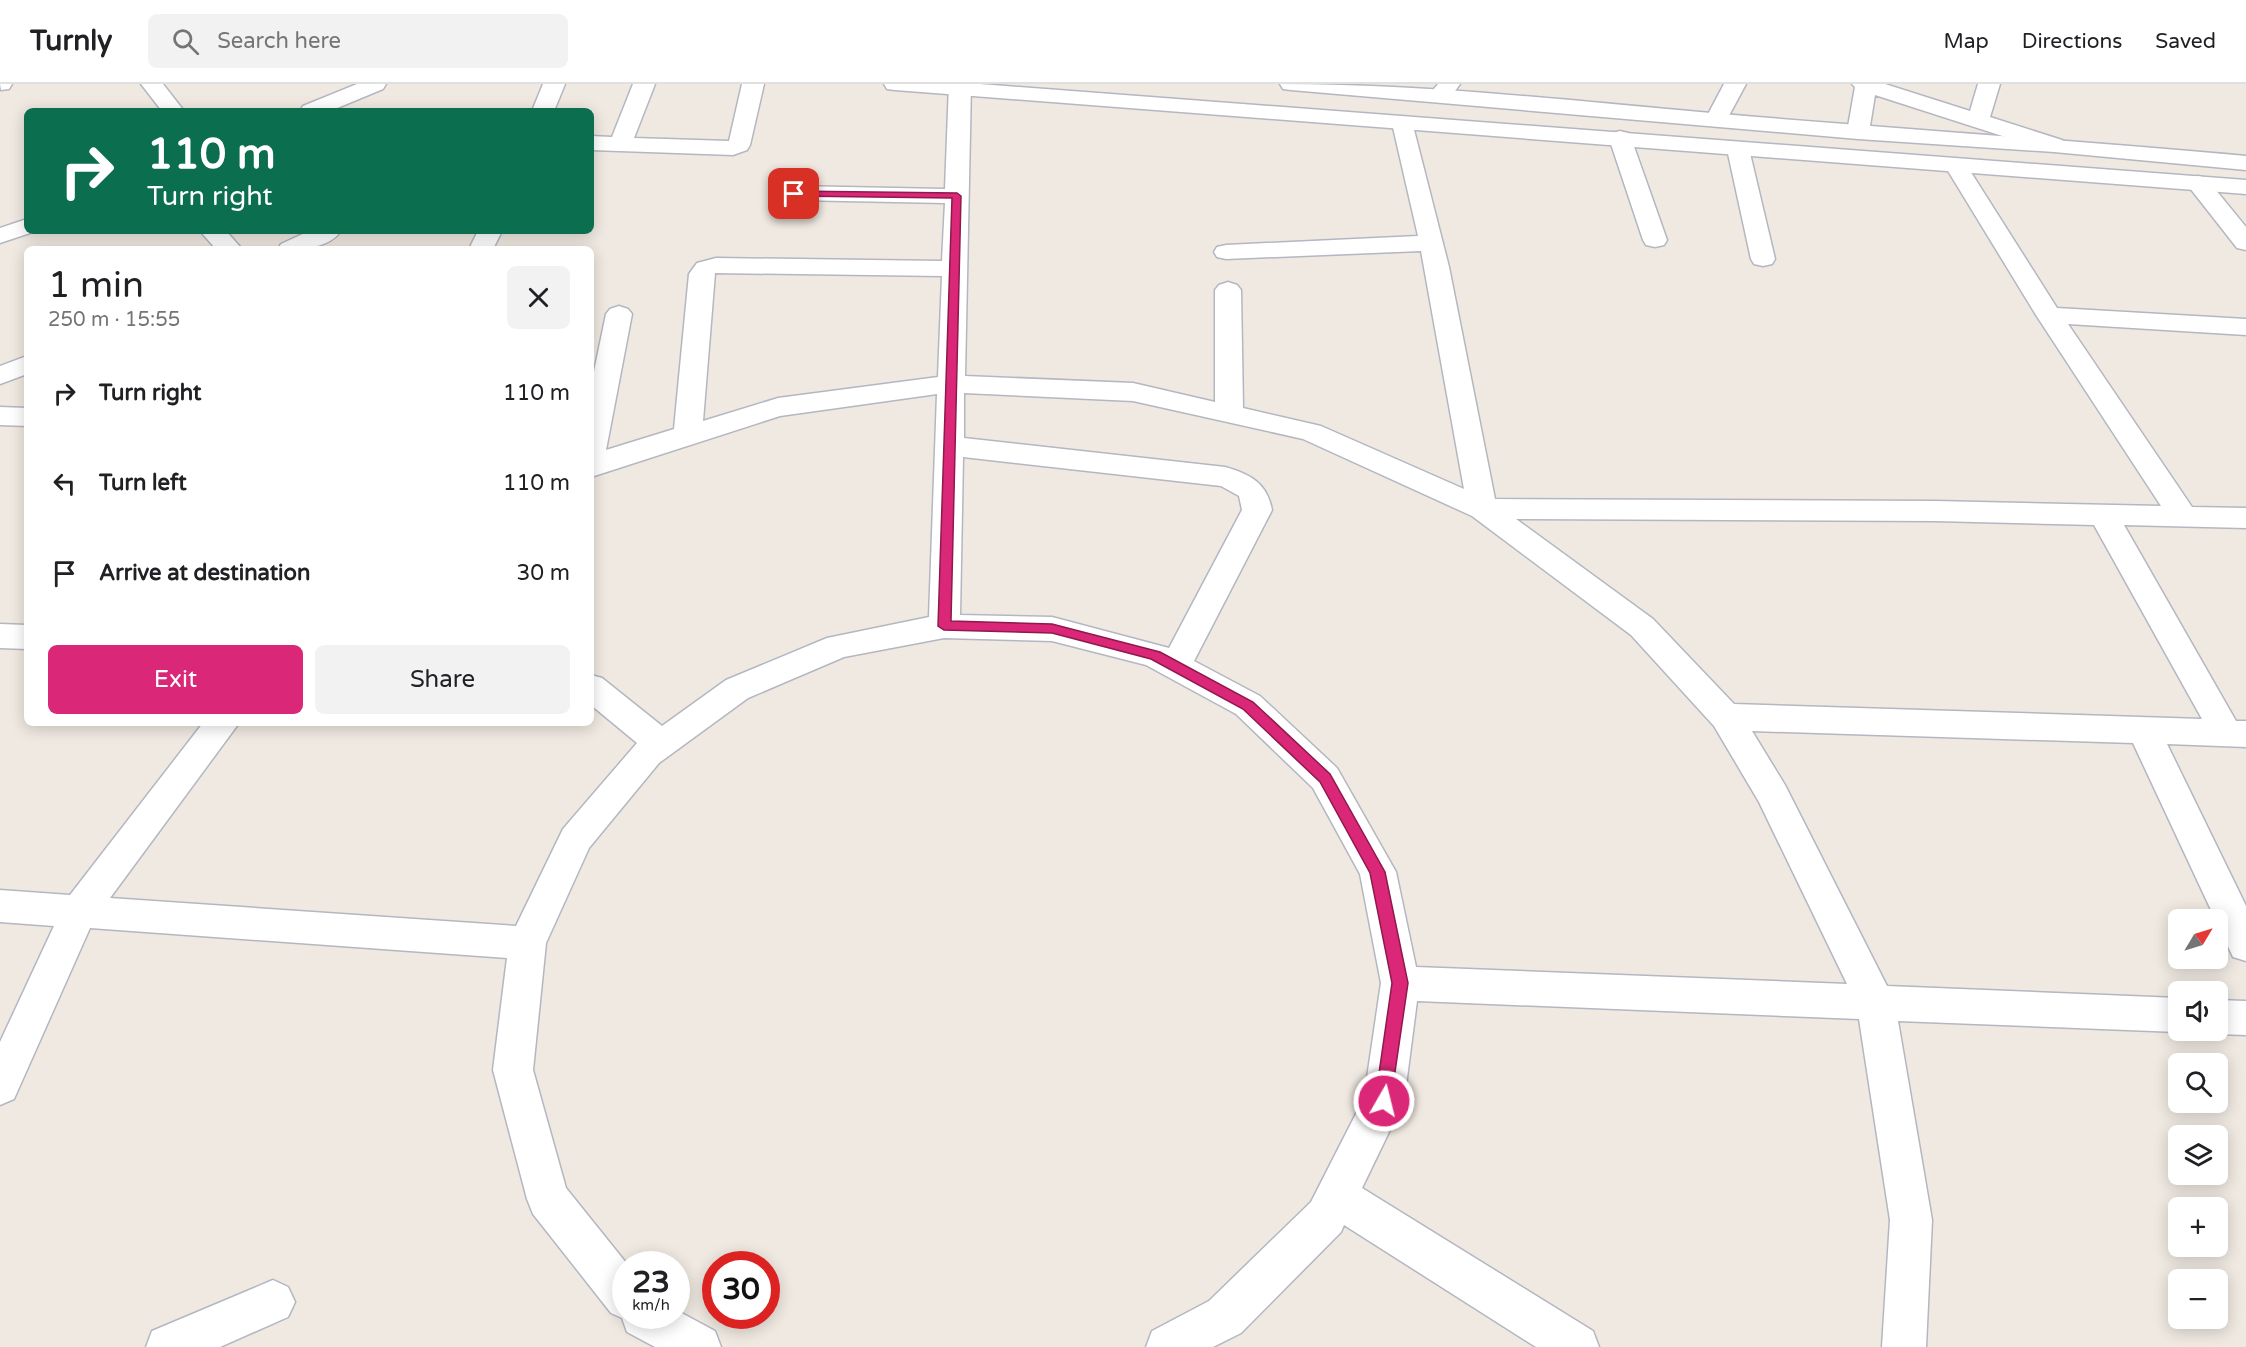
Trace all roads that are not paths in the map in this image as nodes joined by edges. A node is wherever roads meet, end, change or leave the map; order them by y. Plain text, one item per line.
1 (152, 84) edge
2 (375, 84) edge
3 (554, 84) edge
4 (644, 84) edge
5 (753, 84) edge
6 (895, 84) edge
7 (1291, 84) edge
8 (1735, 84) edge
9 (1865, 84) edge
10 (1989, 84) edge
11 (960, 86) edge
12 (1438, 92) edge
13 (171, 108) edge
14 (318, 108) edge
15 (544, 108) edge
16 (1717, 118) junction
17 (1978, 119) junction
18 (1403, 123) junction
19 (1430, 125) junction
20 (1858, 132) junction
21 (1620, 138) junction
22 (594, 143) edge
23 (620, 144) junction
24 (2054, 145) junction
25 (1738, 149) junction
26 (2246, 163) edge
27 (1956, 166) junction
28 (2198, 183) junction
29 (2246, 187) edge
30 (794, 194) dead end
31 (957, 196) junction
32 (24, 227) edge
33 (215, 234) edge
34 (322, 234) edge
35 (0, 236) edge
36 (1655, 240) dead end
37 (1430, 243) junction
38 (2246, 243) edge
39 (227, 246) edge
40 (296, 246) edge
41 (1226, 252) dead end
42 (1764, 259) dead end
43 (954, 269) junction
44 (1228, 290) dead end
45 (619, 314) dead end
46 (2049, 315) junction
47 (2246, 327) edge
48 (24, 365) edge
49 (0, 376) edge
50 (951, 384) junction
51 (1229, 414) junction
52 (0, 416) edge
53 (24, 417) edge
54 (688, 434) junction
55 (949, 446) junction
56 (594, 459) edge
57 (1482, 509) junction
58 (2103, 514) junction
59 (2183, 516) junction
60 (2246, 518) edge
61 (944, 626) junction
62 (0, 636) edge
63 (24, 637) edge
64 (1176, 666) junction
65 (594, 689) edge
66 (1726, 717) junction
67 (220, 726) edge
68 (2144, 731) junction
69 (2236, 734) edge
70 (660, 744) junction
71 (0, 906) edge
72 (79, 911) junction
73 (527, 943) junction
74 (2246, 945) edge
75 (1400, 983) junction
76 (1876, 1003) junction
77 (2168, 1016) edge
78 (2228, 1017) edge
79 (2246, 1018) edge
80 (0, 1086) edge
81 (1336, 1197) junction
82 (612, 1280) edge
83 (273, 1302) dead end
84 (666, 1329) edge
85 (168, 1347) edge
86 (699, 1347) edge
87 (1168, 1347) edge
88 (1577, 1347) edge
89 (1904, 1347) edge

1 - 13 street
2 - 14 street
3 - 15 street
4 - 23 street
5 - 23 street
6 - 11 street
7 - 12 street
8 - 16 street
9 - 17 street
9 - 20 street
10 - 17 street
11 - 18 street
11 - 31 street
12 - 16 street
12 - 19 street
16 - 20 street
17 - 24 street
18 - 19 street
18 - 37 street
19 - 21 street
20 - 24 street
21 - 25 street
21 - 36 street
22 - 23 street
24 - 26 street
25 - 27 street
25 - 42 street
27 - 28 street
27 - 46 street
28 - 29 street
28 - 38 street
30 - 31 street
31 - 43 street
32 - 35 street
33 - 39 street
34 - 40 street
37 - 41 street
37 - 57 street
43 - 50 street
43 - 54 street
44 - 51 street
45 - 56 street
46 - 47 street
46 - 59 street
48 - 49 street
50 - 51 street
50 - 54 street
50 - 55 street
51 - 57 street
52 - 53 street
54 - 56 street
55 - 61 street
55 - 64 street
57 - 58 street
57 - 66 street
58 - 59 street
58 - 69 street
59 - 60 street
61 - 64 street
61 - 70 street
62 - 63 street
64 - 75 street
65 - 70 street
66 - 68 street
66 - 76 street
67 - 72 street
68 - 69 street
68 - 74 street
70 - 73 street
71 - 72 street
72 - 73 street
72 - 80 street
73 - 82 street
75 - 76 street
75 - 81 street
76 - 77 street
76 - 89 street
78 - 79 street
81 - 87 street
81 - 88 street
83 - 85 street
84 - 86 street

